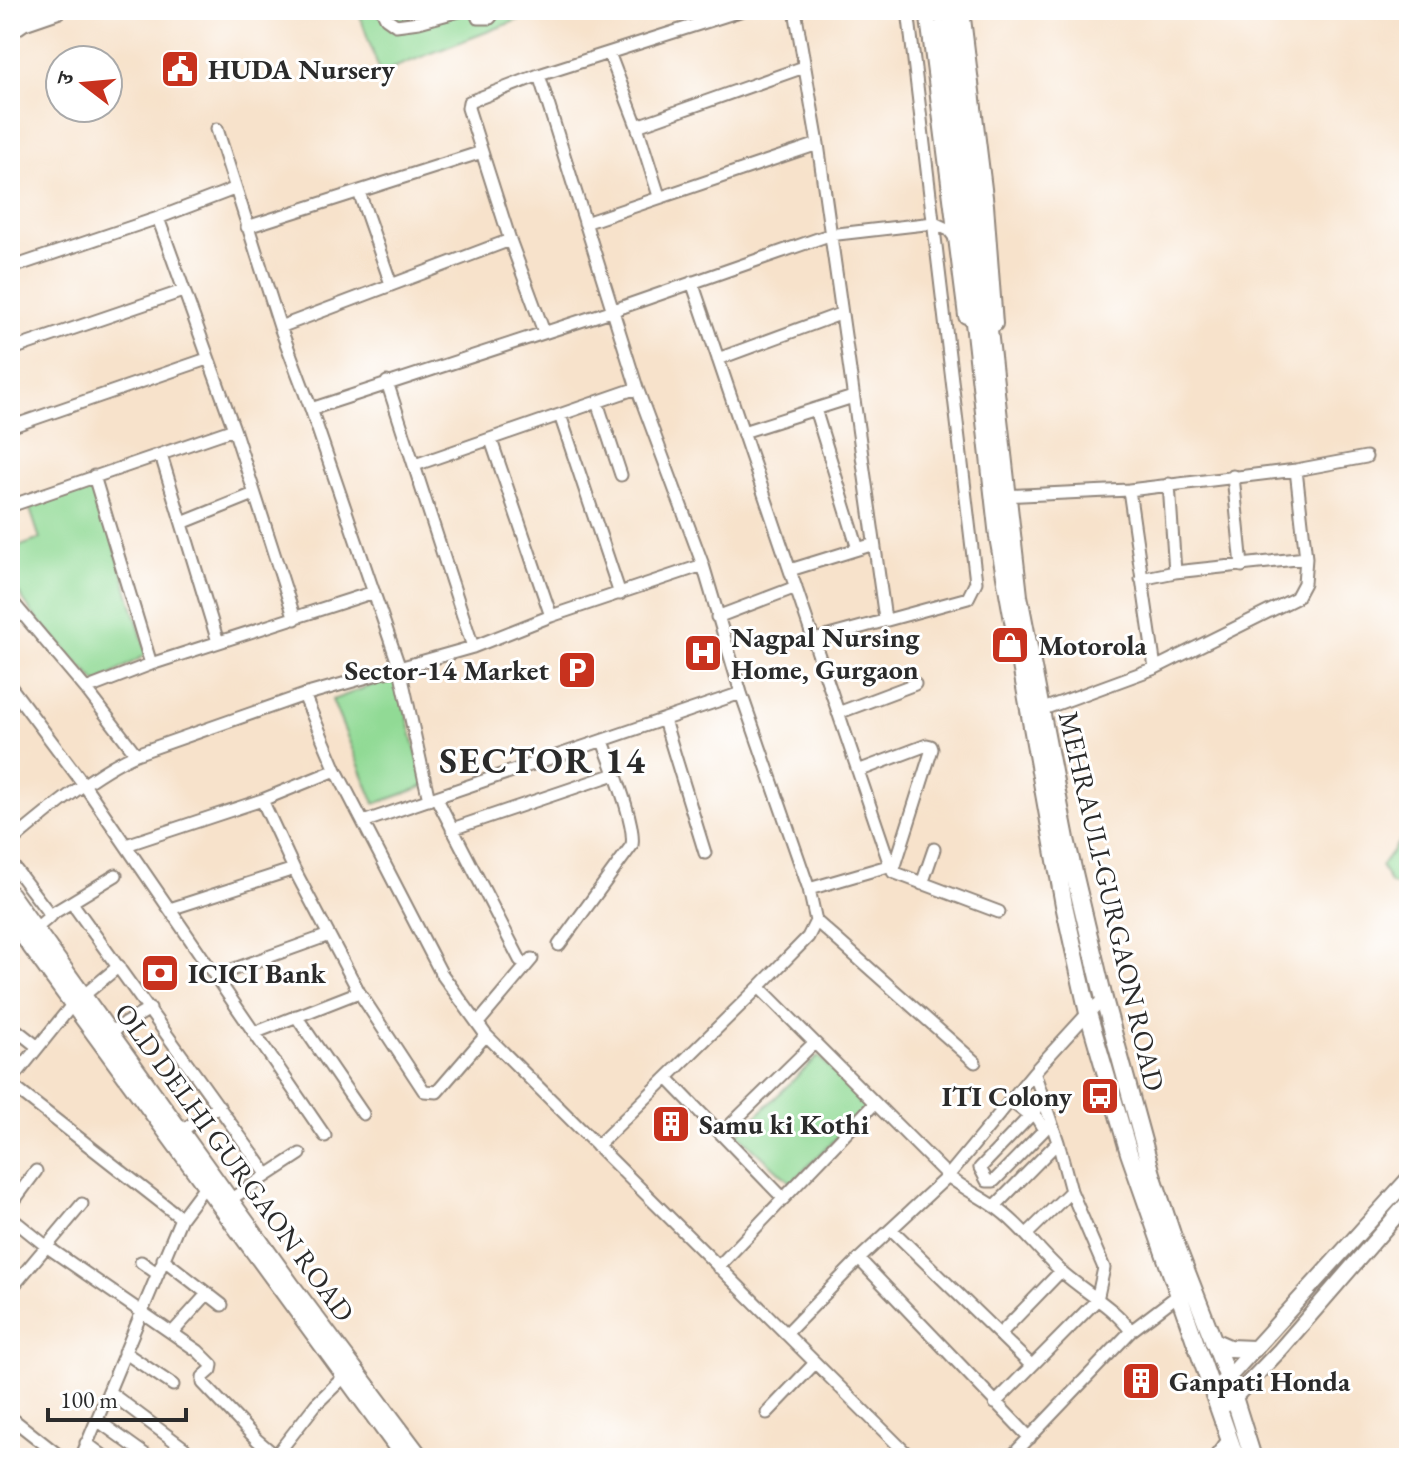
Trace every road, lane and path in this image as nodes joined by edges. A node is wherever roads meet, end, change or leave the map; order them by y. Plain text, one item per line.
1 (58, 10) edge
2 (382, 10) edge
3 (463, 10) edge
4 (475, 10) edge
5 (496, 10) edge
6 (743, 10) edge
7 (795, 10) edge
8 (908, 10) edge
9 (927, 10) edge
10 (939, 10) edge
11 (950, 10) edge
12 (962, 10) edge
13 (16, 18) edge
14 (609, 53) junction
15 (804, 67) junction
16 (539, 75) junction
17 (637, 126) junction
18 (217, 129) dead end
19 (818, 144) junction
20 (482, 152) junction
21 (234, 189) junction
22 (359, 192) junction
23 (659, 196) junction
24 (951, 200) junction
25 (158, 218) junction
26 (970, 220) junction
27 (585, 223) junction
28 (934, 223) junction
29 (247, 227) junction
30 (829, 235) junction
31 (956, 239) junction
32 (510, 240) junction
33 (10, 268) edge
34 (692, 282) junction
35 (391, 284) junction
36 (183, 291) junction
37 (614, 310) junction
38 (840, 314) junction
39 (280, 327) junction
40 (544, 332) junction
41 (983, 341) junction
42 (10, 350) edge
43 (207, 359) junction
44 (718, 359) junction
45 (387, 382) junction
46 (637, 388) junction
47 (853, 397) junction
48 (597, 402) junction
49 (311, 409) junction
50 (815, 409) junction
51 (560, 415) junction
52 (10, 427) edge
53 (234, 429) junction
54 (743, 432) junction
55 (491, 440) junction
56 (161, 455) junction
57 (1366, 457) dead end
58 (415, 465) junction
59 (1296, 470) junction
60 (621, 475) dead end
61 (94, 476) junction
62 (1233, 476) junction
63 (1169, 484) junction
64 (1129, 490) junction
65 (254, 494) junction
66 (1000, 496) junction
67 (10, 506) edge
68 (182, 523) junction
69 (874, 544) junction
70 (858, 549) junction
71 (1306, 558) junction
72 (703, 565) junction
73 (1242, 566) junction
74 (790, 570) junction
75 (1175, 572) junction
76 (1141, 579) junction
77 (796, 587) junction
78 (374, 592) junction
79 (620, 594) junction
80 (10, 599) edge
81 (551, 616) junction
82 (717, 617) junction
83 (295, 619) junction
84 (885, 619) junction
85 (814, 640) junction
86 (218, 642) junction
87 (473, 647) junction
88 (151, 664) junction
89 (1155, 668) junction
90 (400, 669) junction
91 (915, 684) dead end
92 (10, 686) edge
93 (86, 689) junction
94 (741, 693) junction
95 (304, 695) junction
96 (1035, 712) junction
97 (838, 713) junction
98 (664, 720) junction
99 (603, 741) junction
100 (136, 754) junction
101 (336, 770) junction
102 (858, 771) junction
103 (615, 774) junction
104 (85, 786) junction
105 (432, 798) junction
106 (262, 800) junction
107 (363, 822) junction
108 (452, 829) junction
109 (10, 843) edge
110 (126, 845) junction
111 (934, 849) dead end
112 (705, 853) dead end
113 (10, 862) edge
114 (892, 865) junction
115 (294, 869) junction
116 (116, 875) dead end
117 (922, 884) junction
118 (809, 889) junction
119 (10, 894) edge
120 (72, 903) junction
121 (170, 909) junction
122 (999, 912) dead end
123 (51, 916) junction
124 (10, 918) edge
125 (816, 921) junction
126 (34, 930) junction
127 (329, 935) junction
128 (559, 945) dead end
129 (119, 966) junction
130 (215, 976) junction
131 (759, 987) junction
132 (359, 992) junction
133 (1104, 999) junction
134 (77, 1001) junction
135 (150, 1009) junction
136 (1088, 1013) junction
137 (296, 1016) junction
138 (478, 1023) junction
139 (10, 1025) edge
140 (110, 1032) junction
141 (254, 1033) junction
142 (486, 1035) junction
143 (814, 1043) junction
144 (38, 1047) junction
145 (975, 1062) dead end
146 (1034, 1072) junction
147 (667, 1078) junction
148 (12, 1080) edge
149 (1011, 1101) junction
150 (875, 1103) junction
151 (1045, 1103) junction
152 (219, 1106) junction
153 (363, 1114) dead end
154 (1032, 1114) junction
155 (181, 1131) junction
156 (721, 1134) junction
157 (325, 1136) dead end
158 (1058, 1142) junction
159 (597, 1146) junction
160 (300, 1154) dead end
161 (36, 1171) dead end
162 (267, 1174) junction
163 (948, 1176) junction
164 (1409, 1178) edge
165 (987, 1181) junction
166 (205, 1186) junction
167 (1071, 1191) junction
168 (972, 1195) junction
169 (783, 1198) junction
170 (231, 1199) junction
171 (1409, 1201) edge
172 (82, 1204) dead end
173 (10, 1206) edge
174 (995, 1206) junction
175 (10, 1217) edge
176 (181, 1218) junction
177 (891, 1229) junction
178 (1027, 1234) junction
179 (46, 1246) junction
180 (163, 1259) junction
181 (859, 1259) junction
182 (141, 1262) dead end
183 (718, 1267) junction
184 (1061, 1271) junction
185 (158, 1274) junction
186 (276, 1274) junction
187 (10, 1290) edge
188 (1185, 1291) junction
189 (208, 1293) junction
190 (1097, 1300) junction
191 (222, 1305) dead end
192 (141, 1312) junction
193 (1131, 1331) junction
194 (173, 1332) junction
195 (786, 1334) junction
196 (1000, 1334) junction
197 (1213, 1341) junction
198 (1254, 1349) junction
199 (124, 1352) junction
200 (815, 1363) junction
201 (1031, 1365) junction
202 (349, 1372) junction
203 (1221, 1383) junction
204 (173, 1385) dead end
205 (109, 1392) junction
206 (1234, 1399) junction
207 (995, 1403) junction
208 (1221, 1410) junction
209 (767, 1413) dead end
210 (10, 1417) edge
211 (97, 1420) junction
212 (1030, 1438) junction
213 (1229, 1439) junction
214 (86, 1443) junction
215 (275, 1457) edge
216 (62, 1458) edge
217 (81, 1458) edge
218 (106, 1458) edge
219 (150, 1458) edge
220 (183, 1458) edge
221 (405, 1458) edge
222 (421, 1458) edge
223 (911, 1458) edge
224 (1010, 1458) edge
225 (1214, 1458) edge
226 (1236, 1458) edge
227 (1253, 1458) edge

1 - 13 main road
2 - 3 street
4 - 5 street
6 - 14 street
7 - 15 street
8 - 28 street
9 - 24 street
10 - 26 main road
11 - 26 main road
12 - 41 street
14 - 16 street
14 - 17 street
15 - 17 street
15 - 19 street
16 - 20 street
16 - 27 street
17 - 23 street
18 - 21 street
19 - 23 street
19 - 30 street
20 - 22 street
20 - 32 street
21 - 25 street
21 - 29 street
22 - 29 street
22 - 35 street
23 - 27 street
24 - 28 street
24 - 31 street
25 - 33 street
25 - 36 street
26 - 41 main road, MEHRAULI-GURGAON ROAD
27 - 37 street
28 - 30 street
28 - 31 street
28 - 84 street
29 - 39 street
30 - 34 street
30 - 38 street
31 - 41 street
32 - 35 street
32 - 40 street
34 - 37 street
34 - 44 street
35 - 39 street
36 - 42 street
36 - 43 street
37 - 40 street
37 - 46 street
38 - 44 street
38 - 47 street
39 - 49 street
40 - 45 street
41 - 66 main road, MEHRAULI-GURGAON ROAD
43 - 52 street
43 - 53 street
44 - 54 street
45 - 49 street
45 - 58 street
46 - 48 street
46 - 72 street
47 - 50 street
47 - 69 street
48 - 51 street
48 - 60 street
49 - 78 street
50 - 54 street
50 - 70 street
51 - 55 street
51 - 79 street
53 - 56 street
53 - 65 street
54 - 74 street
55 - 58 street
55 - 81 street
56 - 61 street
56 - 68 street
57 - 59 street
58 - 87 street
59 - 62 street
59 - 71 street
61 - 67 street
61 - 88 street
62 - 63 street
62 - 73 street
63 - 64 street
63 - 75 street
64 - 66 street
64 - 76 street
65 - 68 street
65 - 83 street
66 - 96 main road, MEHRAULI-GURGAON ROAD
68 - 86 street
69 - 70 street
69 - 84 street
70 - 74 street
71 - 73 street
71 - 89 street
72 - 79 street
72 - 82 street
73 - 75 street
74 - 77 street
75 - 76 street
76 - 89 street
77 - 82 street
77 - 85 street
78 - 83 street
78 - 90 street
79 - 81 street
80 - 93 street
81 - 87 street
82 - 94 street
83 - 86 street
84 - 85 street
85 - 97 street
86 - 88 street
87 - 90 street
88 - 93 street
89 - 96 street
90 - 95 street
90 - 105 street
91 - 97 street
92 - 104 street
93 - 100 street
94 - 98 street
94 - 118 street
95 - 100 street
95 - 101 street
96 - 133 main road, MEHRAULI-GURGAON ROAD
96 - 136 main road, MEHRAULI-GURGAON ROAD
97 - 102 street
98 - 99 street
98 - 112 street
99 - 103 street
99 - 105 street
100 - 104 street
101 - 106 street
101 - 107 street
102 - 114 street
102 - 114 street
103 - 108 street
103 - 128 street
104 - 109 street
104 - 110 street
105 - 107 street
105 - 108 street
106 - 110 street
106 - 115 street
107 - 138 street
108 - 138 street
110 - 121 street
111 - 117 street
113 - 123 street
114 - 117 street
114 - 118 street
115 - 121 street
115 - 127 street
116 - 120 street
117 - 122 street
118 - 125 street
119 - 126 main road, OLD DELHI GURGAON ROAD
120 - 123 street
120 - 129 street
121 - 130 street
123 - 126 street
124 - 134 main road, OLD DELHI GURGAON ROAD
125 - 131 street
125 - 145 street
126 - 134 main road, OLD DELHI GURGAON ROAD
127 - 130 street
127 - 132 street
129 - 134 street
129 - 135 street
130 - 141 street
131 - 143 street
131 - 147 street
132 - 137 street
132 - 142 street
133 - 136 street
133 - 188 main road, MEHRAULI-GURGAON ROAD
134 - 140 main road, OLD DELHI GURGAON ROAD
134 - 144 street
134 - 166 main road, OLD DELHI GURGAON ROAD
135 - 140 street
135 - 152 street
136 - 146 street
136 - 188 main road, MEHRAULI-GURGAON ROAD
137 - 141 street
137 - 153 street
138 - 142 street
139 - 144 street
140 - 155 main road, OLD DELHI GURGAON ROAD
141 - 157 street
142 - 159 street
143 - 150 street
143 - 156 street
144 - 148 street
146 - 149 street
146 - 151 street
147 - 156 street
147 - 159 street
148 - 176 street
149 - 154 street
149 - 163 street
150 - 163 street
150 - 169 street
151 - 154 street
151 - 158 street
152 - 155 street
152 - 162 street
154 - 165 street
154 - 165 street
155 - 170 main road, OLD DELHI GURGAON ROAD
156 - 169 street
158 - 167 street
158 - 174 street
159 - 183 street
160 - 162 street
161 - 173 street
162 - 170 street
163 - 168 street
163 - 177 street
164 - 198 street
165 - 168 street
166 - 176 street
166 - 186 main road, OLD DELHI GURGAON ROAD
167 - 178 street
167 - 190 street
168 - 174 street
169 - 183 street
170 - 186 main road, OLD DELHI GURGAON ROAD
171 - 206 street
172 - 179 street
174 - 178 street
175 - 179 street
176 - 180 street
177 - 181 street
177 - 196 street
178 - 184 street
179 - 187 street
179 - 192 street
180 - 185 street
180 - 189 street
181 - 195 street
181 - 207 street
182 - 185 street
183 - 195 street
184 - 190 street
184 - 196 street
185 - 192 street
186 - 202 main road, OLD DELHI GURGAON ROAD
188 - 193 street
188 - 197 main road, MEHRAULI-GURGAON ROAD
188 - 203 main road, MEHRAULI-GURGAON ROAD
189 - 191 street
189 - 194 street
190 - 193 street
190 - 201 street
192 - 194 street
192 - 199 street
193 - 212 street
194 - 215 street
195 - 200 street
196 - 201 street
197 - 198 main road
197 - 203 main road, MEHRAULI-GURGAON ROAD
198 - 203 street
199 - 204 street
199 - 205 street
200 - 209 street
200 - 223 street
201 - 207 street
202 - 215 street
202 - 221 main road, OLD DELHI GURGAON ROAD
202 - 222 main road, OLD DELHI GURGAON ROAD
203 - 206 main road, MEHRAULI-GURGAON ROAD
203 - 208 main road, MEHRAULI-GURGAON ROAD
205 - 211 street
205 - 220 street
206 - 208 street
206 - 227 main road, MEHRAULI-GURGAON ROAD
207 - 212 street
208 - 213 main road, MEHRAULI-GURGAON ROAD
210 - 216 street
211 - 214 street
211 - 219 street
212 - 224 street
213 - 225 street
213 - 226 main road, MEHRAULI-GURGAON ROAD
214 - 217 street
214 - 218 street

